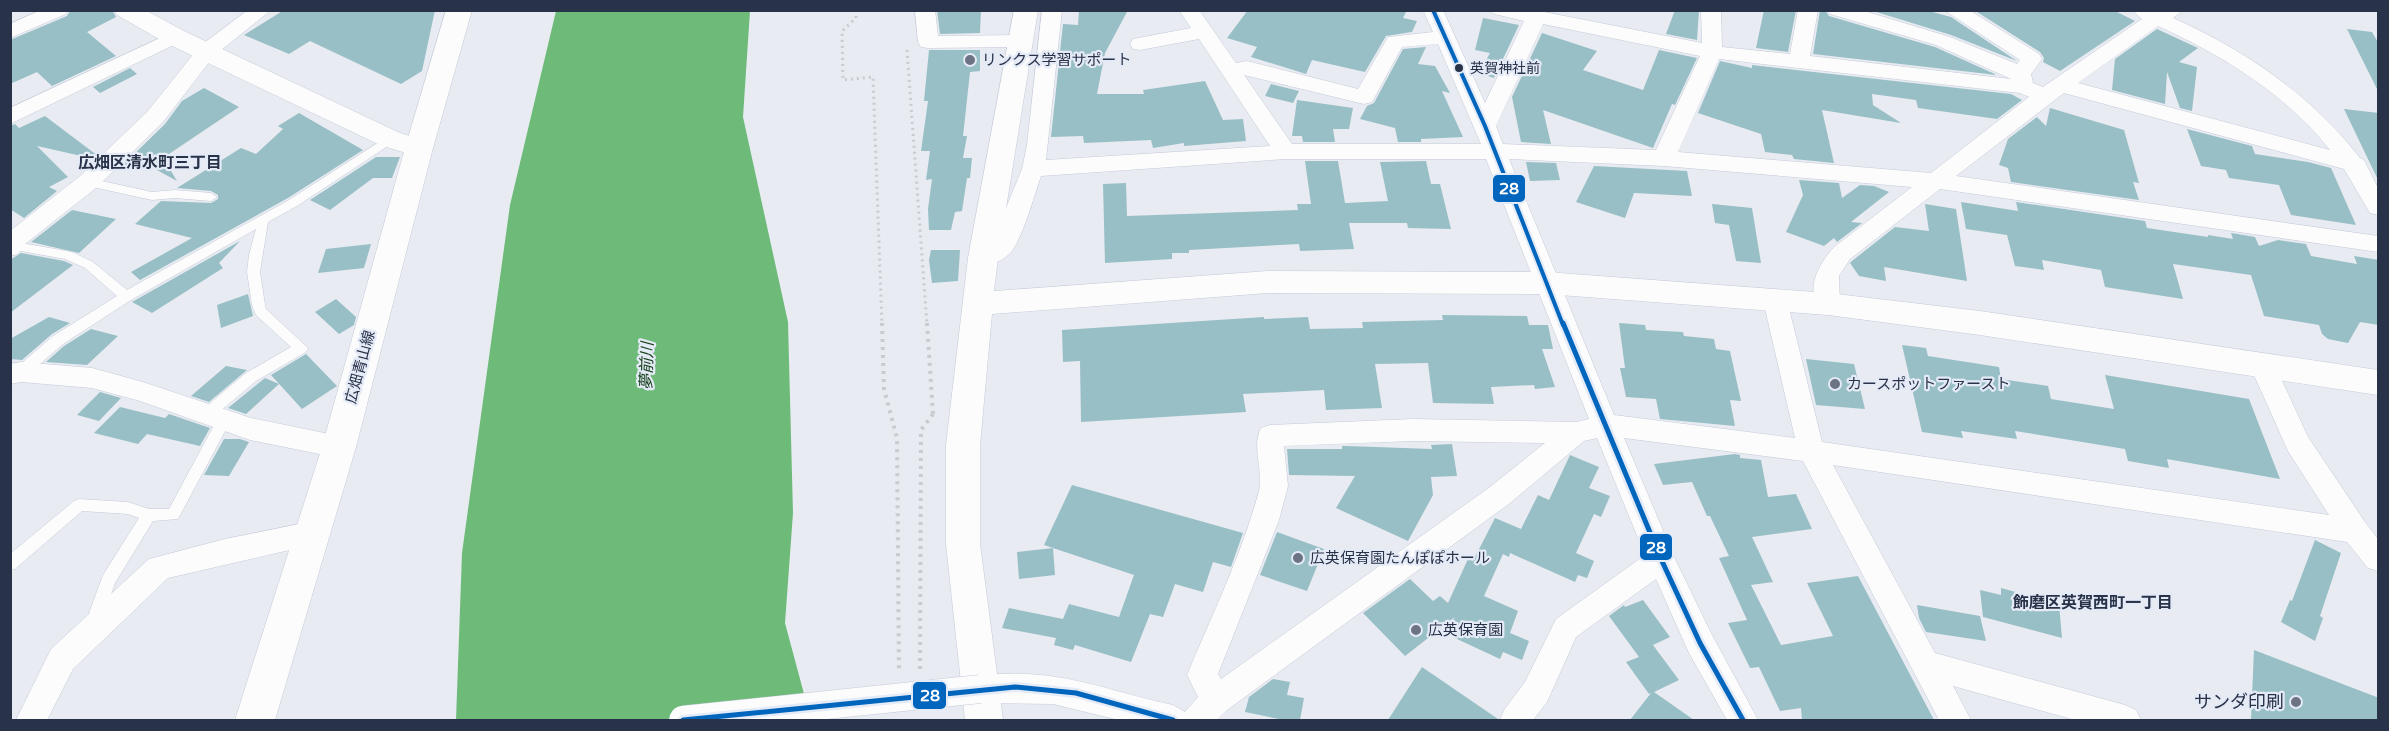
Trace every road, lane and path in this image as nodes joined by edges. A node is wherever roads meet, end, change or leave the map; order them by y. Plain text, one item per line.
1 (59, 10) edge
2 (126, 10) edge
3 (261, 10) edge
4 (459, 10) edge
5 (856, 10) edge
6 (925, 10) edge
7 (1052, 10) edge
8 (1189, 10) edge
9 (1432, 10) edge
10 (1501, 10) edge
11 (1711, 10) edge
12 (1808, 10) edge
13 (1837, 10) edge
14 (1954, 10) edge
15 (2156, 13) edge
16 (1536, 17) junction
17 (1024, 26) edge
18 (10, 32) edge
19 (1203, 32) junction
20 (175, 37) junction
21 (1444, 37) junction
22 (1140, 44) dead end
23 (907, 46) dead end
24 (207, 51) junction
25 (1712, 52) junction
26 (1799, 61) junction
27 (1230, 70) junction
28 (2022, 80) junction
29 (2053, 91) junction
30 (10, 117) edge
31 (1485, 126) junction
32 (404, 143) junction
33 (1493, 151) junction
34 (1286, 152) junction
35 (1664, 158) junction
36 (2356, 165) junction
37 (1033, 170) junction
38 (1936, 181) junction
39 (87, 182) junction
40 (211, 197) dead end
41 (2379, 207) edge
42 (262, 220) junction
43 (13, 241) edge
44 (2379, 244) edge
45 (983, 258) junction
46 (1546, 283) junction
47 (126, 297) junction
48 (1775, 300) junction
49 (977, 304) junction
50 (1828, 304) junction
51 (2263, 366) junction
52 (16, 373) edge
53 (2379, 383) edge
54 (933, 414) junction
55 (215, 417) junction
56 (1605, 426) junction
57 (1576, 433) junction
58 (963, 445) junction
59 (339, 447) junction
60 (1811, 450) junction
61 (149, 515) junction
62 (2355, 531) junction
63 (314, 533) junction
64 (1661, 559) junction
65 (2379, 559) edge
66 (10, 564) edge
67 (92, 631) junction
68 (1927, 665) junction
69 (898, 678) dead end
70 (920, 681) dead end
71 (980, 689) junction
72 (1207, 710) edge
73 (31, 720) edge
74 (255, 720) edge
75 (683, 720) edge
76 (984, 720) edge
77 (1173, 720) edge
78 (1515, 720) edge
79 (1743, 720) edge
80 (1955, 720) edge
81 (2125, 720) edge

1 - 18 street
2 - 20 street
3 - 24 street
4 - 32 main road, 広畑青山線
5 - 69 path
6 - 17 street
7 - 37 street
8 - 19 street
9 - 21 street
10 - 16 street
11 - 25 street
12 - 26 street
13 - 28 street
14 - 28 street
15 - 29 street
15 - 36 street
16 - 25 street
16 - 31 street
17 - 45 street
19 - 22 street
19 - 27 street
20 - 24 street
20 - 30 street
21 - 27 street
21 - 31 street
23 - 54 path
24 - 32 street
24 - 39 street
25 - 26 street
25 - 35 street
26 - 28 street
27 - 34 street
28 - 29 street
29 - 36 street
29 - 38 street
31 - 33 street
32 - 42 lane
32 - 59 main road, 広畑青山線
33 - 34 street
33 - 35 street
33 - 46 street
34 - 37 street
35 - 38 street
36 - 41 street
37 - 45 street
38 - 44 street
38 - 50 street
39 - 40 lane
39 - 43 street
42 - 47 lane
42 - 55 lane
43 - 47 lane
45 - 49 street
46 - 48 street
46 - 49 street
46 - 56 street
47 - 52 lane
48 - 50 street
48 - 60 street
49 - 58 street
50 - 51 street
51 - 53 street
51 - 62 street
52 - 55 street
54 - 58 path
54 - 70 path
55 - 59 street
55 - 61 lane
56 - 57 street
56 - 60 street
56 - 64 street
57 - 72 street
57 - 72 street
58 - 71 street
59 - 63 main road, 広畑青山線
60 - 62 street
60 - 68 street
61 - 66 lane
61 - 67 lane
62 - 65 street
63 - 67 street
63 - 74 main road, 広畑青山線
64 - 78 street
64 - 79 street
67 - 73 street
68 - 80 street
68 - 81 street
71 - 75 street, bridge
71 - 76 street
71 - 77 street

